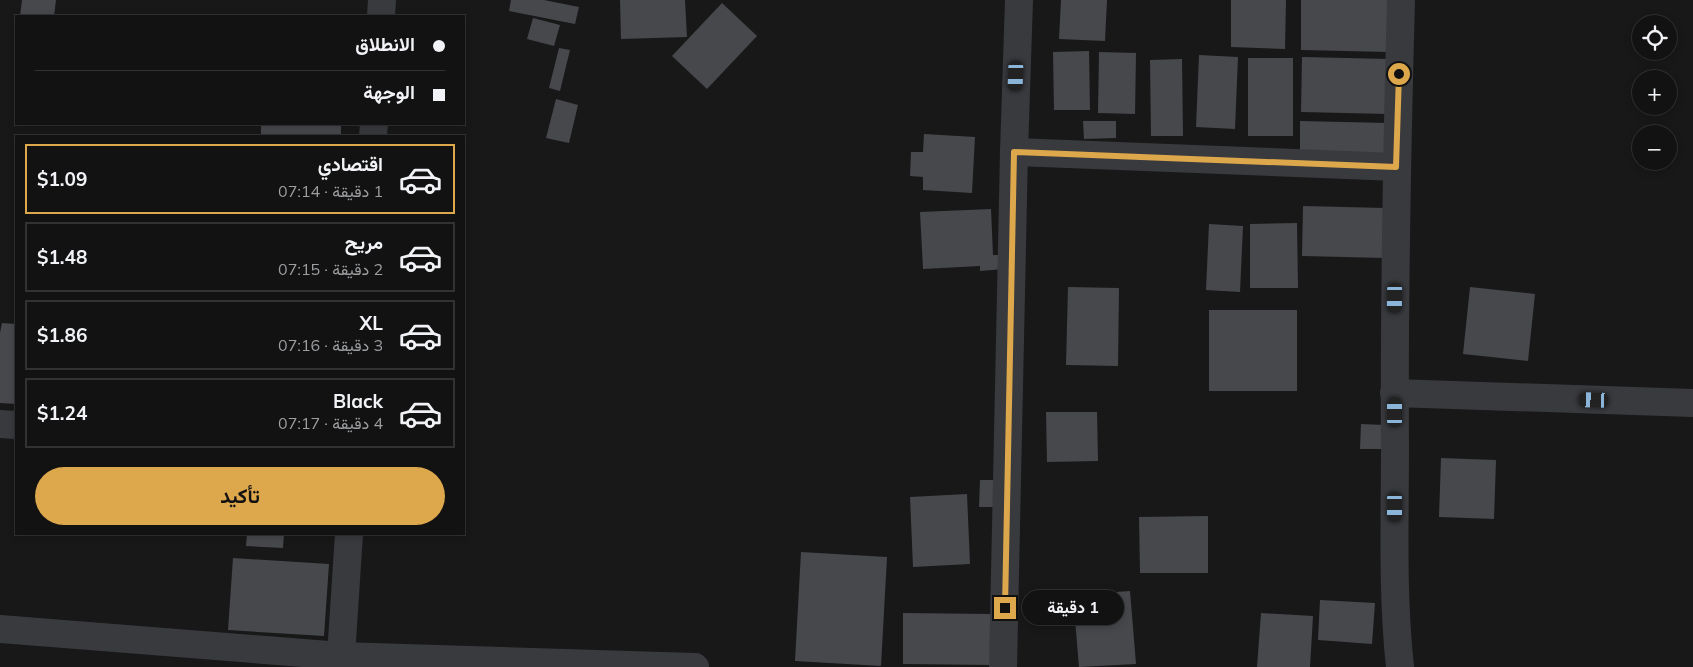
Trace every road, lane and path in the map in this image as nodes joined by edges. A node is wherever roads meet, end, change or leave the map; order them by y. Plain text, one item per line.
1 (382, 0) edge
2 (1019, 0) edge
3 (1401, 0) edge
4 (381, 15) edge
5 (1014, 152) junction
6 (1396, 167) junction
7 (1394, 393) junction
8 (1693, 403) edge
9 (0, 424) edge
10 (15, 425) edge
11 (349, 535) edge
12 (0, 629) edge
13 (341, 656) junction
14 (695, 667) edge
15 (1004, 667) edge
16 (1400, 667) edge

1 - 4 street
2 - 5 street
3 - 6 street
5 - 6 street
5 - 15 street
6 - 7 street
7 - 8 street
7 - 16 street
9 - 10 street
11 - 13 street
12 - 13 street
13 - 14 street

